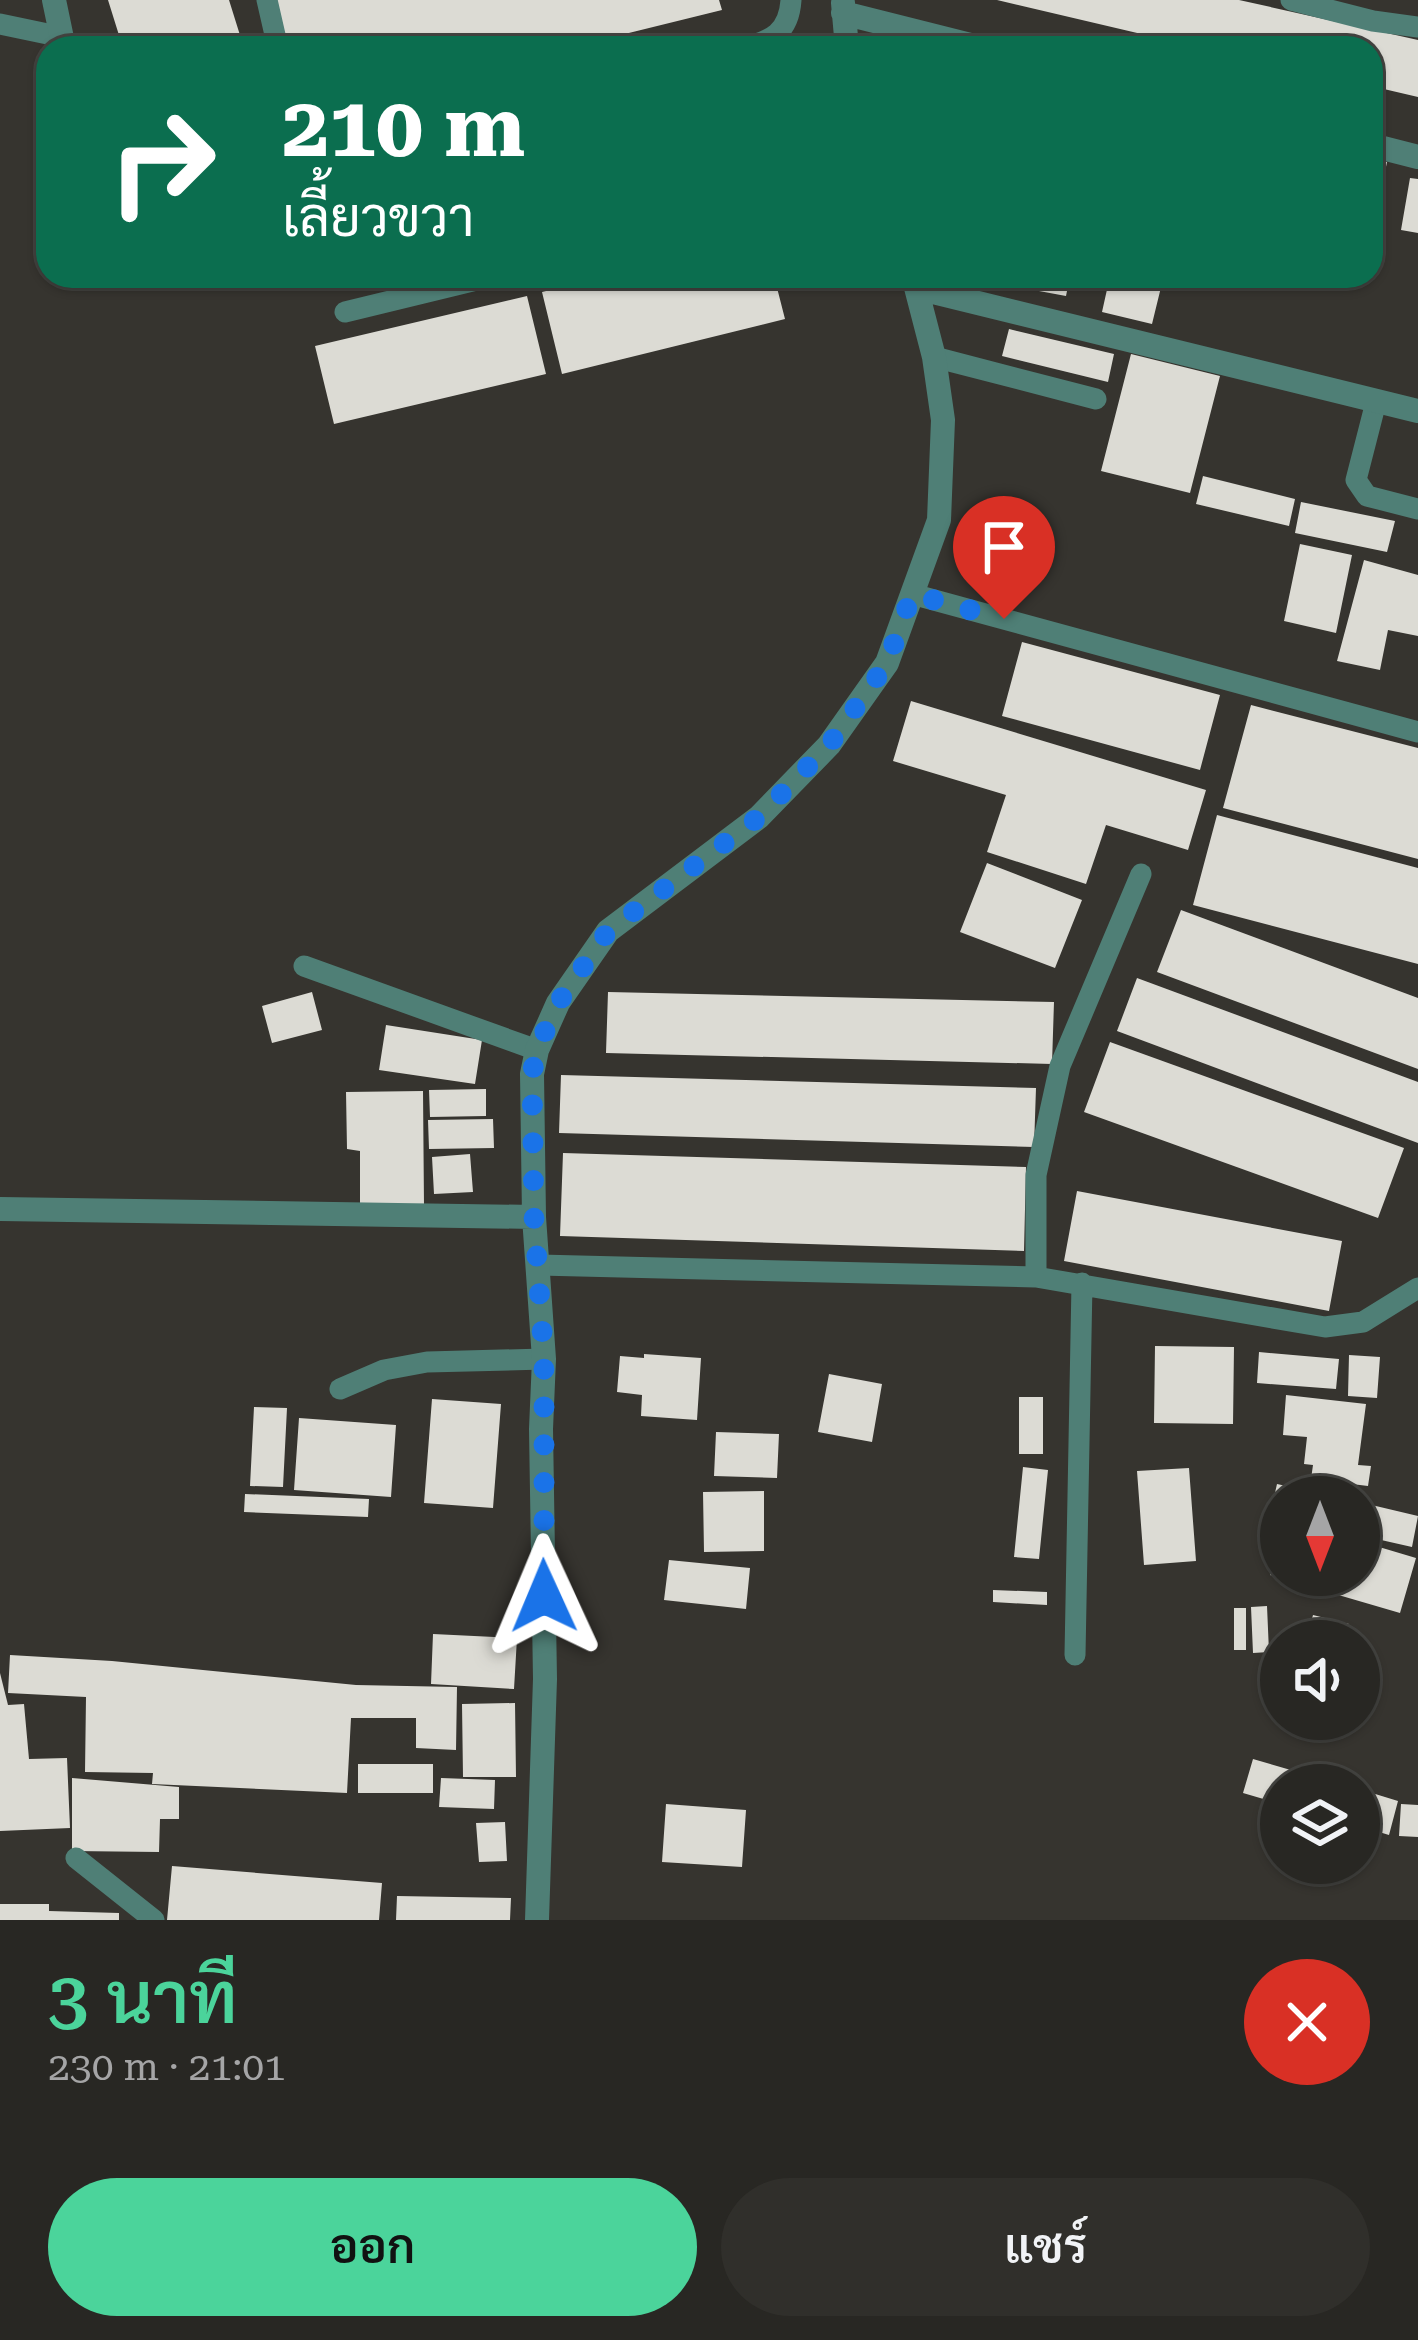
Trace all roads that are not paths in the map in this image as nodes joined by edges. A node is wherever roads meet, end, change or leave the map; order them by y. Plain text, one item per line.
1 (54, 0) edge
2 (267, 0) edge
3 (791, 0) edge
4 (1291, 0) edge
5 (843, 7) edge
6 (0, 24) edge
7 (1418, 27) edge
8 (40, 36) edge
9 (62, 36) edge
10 (275, 36) edge
11 (775, 36) edge
12 (941, 36) edge
13 (1383, 148) edge
14 (1418, 157) edge
15 (446, 288) edge
16 (917, 288) edge
17 (938, 288) edge
18 (345, 313) dead end
19 (934, 357) junction
20 (1096, 399) dead end
21 (1376, 402) junction
22 (1418, 411) edge
23 (1418, 509) edge
24 (912, 594) junction
25 (1418, 732) edge
26 (1141, 874) dead end
27 (304, 966) dead end
28 (537, 1049) junction
29 (0, 1209) edge
30 (534, 1217) junction
31 (539, 1265) junction
32 (1036, 1277) junction
33 (1082, 1283) junction
34 (1418, 1288) edge
35 (544, 1358) junction
36 (340, 1389) dead end
37 (1075, 1655) dead end
38 (76, 1858) dead end
39 (154, 1920) edge
40 (537, 1920) edge

1 - 9 street
2 - 10 lane
3 - 11 lane
4 - 7 lane
5 - 12 street
6 - 8 lane
13 - 14 street
15 - 18 lane
16 - 19 street
17 - 21 street
19 - 20 lane
19 - 24 street
21 - 22 street
21 - 23 lane
24 - 25 lane
24 - 28 street
26 - 32 lane
27 - 28 lane
28 - 30 street
29 - 30 street
30 - 31 street
31 - 32 lane
31 - 35 street
32 - 33 lane
33 - 34 lane
33 - 37 lane
35 - 36 lane
35 - 40 street
38 - 39 lane

